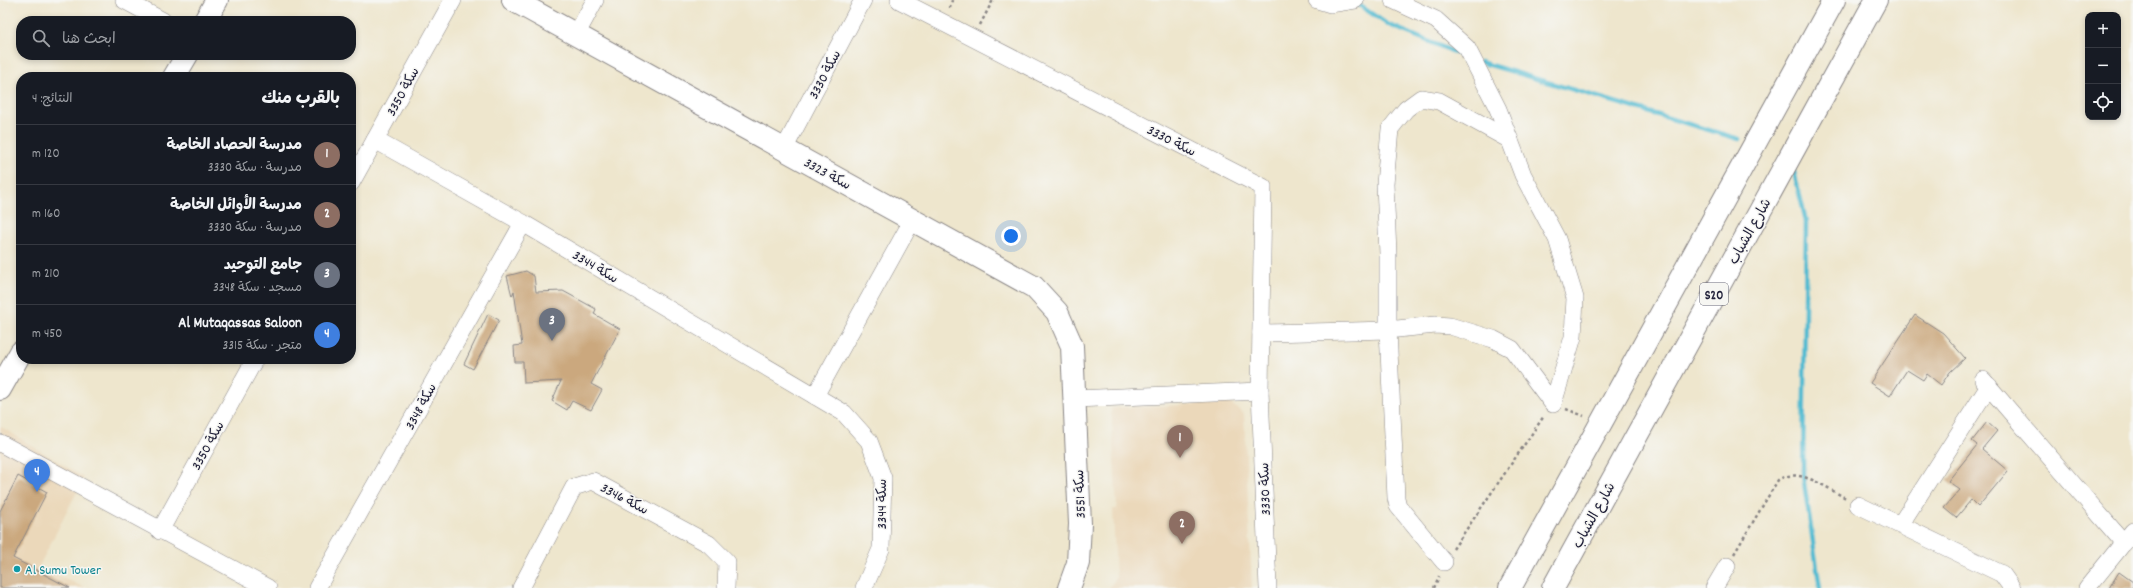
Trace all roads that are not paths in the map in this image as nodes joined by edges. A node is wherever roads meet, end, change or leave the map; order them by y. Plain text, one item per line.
1 (124, 0) edge
2 (217, 0) edge
3 (453, 0) edge
4 (513, 0) edge
5 (595, 0) edge
6 (863, 0) edge
7 (900, 0) edge
8 (1317, 0) edge
9 (1355, 0) edge
10 (1393, 0) edge
11 (1834, 0) edge
12 (1876, 0) edge
13 (1420, 6) edge
14 (154, 16) edge
15 (208, 16) edge
16 (576, 35) junction
17 (184, 60) edge
18 (177, 72) edge
19 (375, 140) junction
20 (1510, 140) junction
21 (784, 148) junction
22 (356, 174) edge
23 (913, 219) junction
24 (523, 223) junction
25 (1388, 330) junction
26 (1261, 332) junction
27 (16, 361) edge
28 (252, 364) edge
29 (0, 389) edge
30 (1260, 391) junction
31 (815, 396) junction
32 (1075, 399) junction
33 (0, 443) edge
34 (1858, 505) road end
35 (1900, 525) junction
36 (160, 531) junction
37 (2128, 537) edge
38 (1444, 562) road end
39 (1727, 566) road end
40 (268, 588) edge
41 (317, 588) edge
42 (521, 588) edge
43 (726, 588) edge
44 (864, 588) edge
45 (1069, 588) edge
46 (1268, 588) edge
47 (1510, 588) edge
48 (1553, 588) edge
49 (1714, 588) edge
50 (2012, 588) edge
51 (2087, 588) edge

1 - 14 street
2 - 15 main road
3 - 19 street, سكة 3350
4 - 16 main road, سكة 3323
5 - 16 street
6 - 21 street, سكة 3330
7 - 26 street, سكة 3330
8 - 9 street
10 - 13 street
11 - 47 main road, S20
12 - 48 main road, شارع الشباب / S20
13 - 20 street
16 - 21 main road, سكة 3323
17 - 18 main road
19 - 22 street, سكة 3350
19 - 24 street, سكة 3344
20 - 25 street
20 - 25 street
21 - 23 main road, سكة 3323
23 - 31 street
23 - 32 main road, سكة 3323
24 - 31 street, سكة 3344
24 - 41 street, سكة 3348
25 - 26 street
25 - 38 street
26 - 30 street, سكة 3330
27 - 29 main road
28 - 36 street, سكة 3350
30 - 32 street
30 - 46 street, سكة 3330
31 - 44 street, سكة 3344
32 - 45 main road, سكة 3551
33 - 36 street
34 - 35 street
35 - 37 street
35 - 50 street
36 - 40 street
37 - 51 street
39 - 49 street
42 - 43 street, سكة 3346

